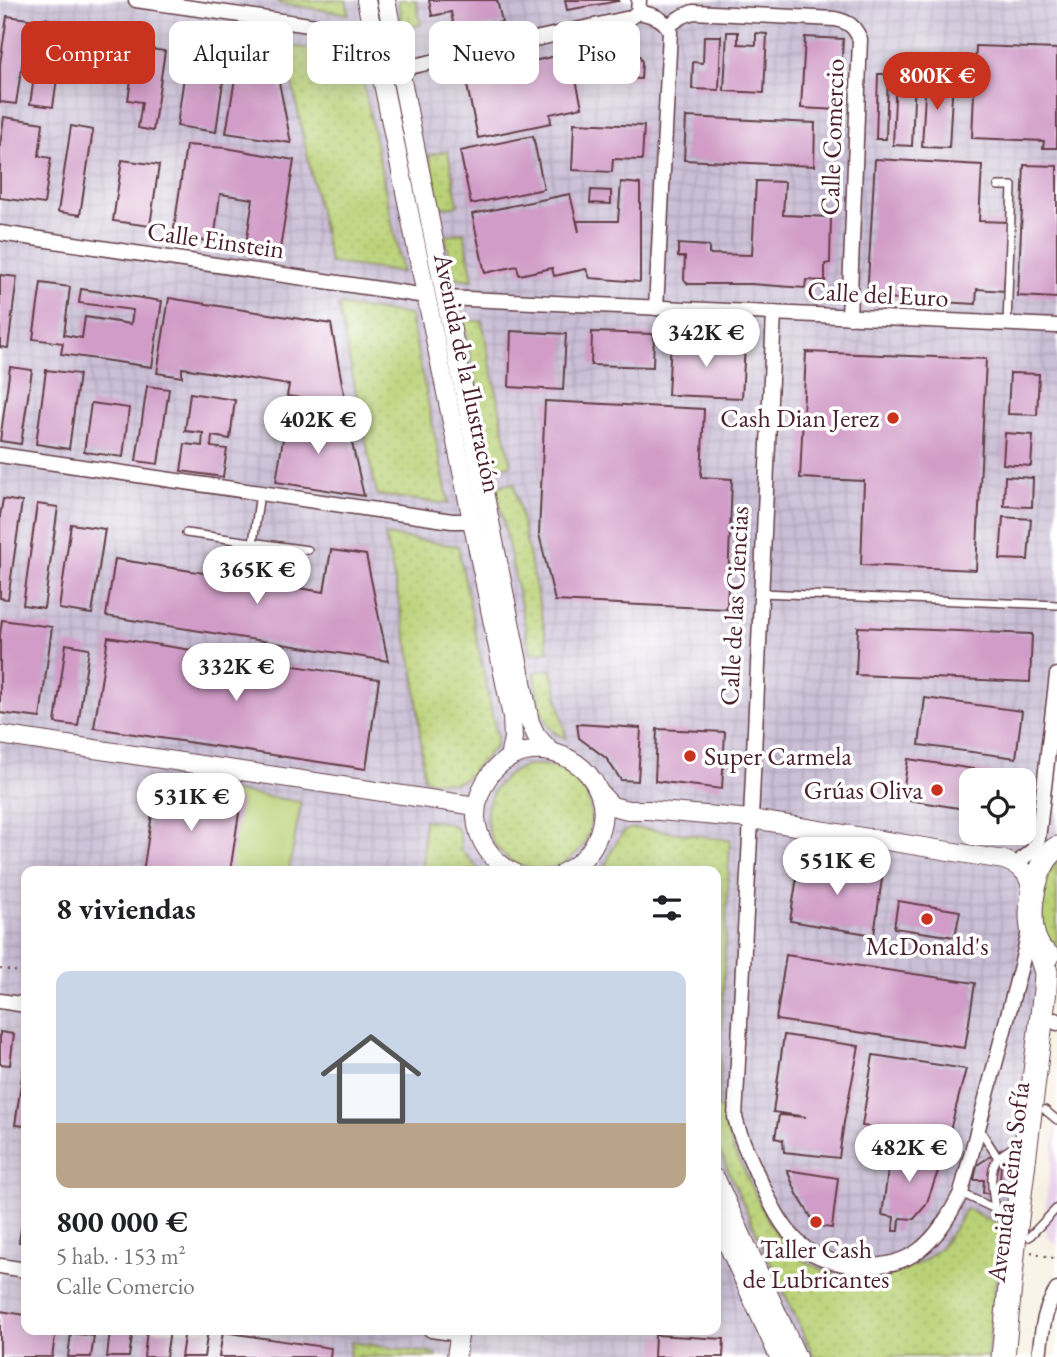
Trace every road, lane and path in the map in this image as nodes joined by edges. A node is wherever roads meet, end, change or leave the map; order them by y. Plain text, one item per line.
1 (136, 0) edge
2 (366, 0) edge
3 (386, 0) edge
4 (639, 6) edge
5 (370, 21) edge
6 (390, 21) edge
7 (307, 25) edge
8 (668, 26) junction
9 (415, 66) edge
10 (382, 84) edge
11 (403, 84) edge
12 (998, 186) dead end
13 (0, 233) edge
14 (426, 296) junction
15 (445, 298) junction
16 (656, 308) junction
17 (774, 313) junction
18 (849, 317) junction
19 (1007, 324) junction
20 (1057, 326) edge
21 (0, 455) edge
22 (260, 493) junction
23 (472, 522) junction
24 (186, 533) dead end
25 (253, 543) junction
26 (308, 550) dead end
27 (761, 593) junction
28 (1057, 605) edge
29 (1057, 675) edge
30 (0, 735) edge
31 (550, 751) junction
32 (509, 758) junction
33 (1047, 759) junction
34 (1057, 777) edge
35 (598, 793) junction
36 (476, 806) junction
37 (628, 810) junction
38 (751, 819) junction
39 (600, 830) junction
40 (1055, 847) edge
41 (588, 853) junction
42 (1013, 859) junction
43 (497, 866) edge
44 (574, 866) edge
45 (585, 866) edge
46 (1033, 898) junction
47 (1031, 922) junction
48 (1038, 947) junction
49 (1057, 960) edge
50 (0, 969) edge
51 (21, 972) edge
52 (0, 1001) edge
53 (21, 1004) edge
54 (1057, 1019) edge
55 (1054, 1118) edge
56 (978, 1127) junction
57 (1028, 1130) junction
58 (998, 1158) junction
59 (721, 1190) edge
60 (961, 1193) junction
61 (1057, 1208) edge
62 (995, 1209) junction
63 (721, 1230) edge
64 (1024, 1241) junction
65 (1057, 1259) edge
66 (0, 1266) edge
67 (21, 1269) edge
68 (1057, 1290) edge
69 (1053, 1306) edge
70 (459, 1335) edge
71 (456, 1357) edge
72 (779, 1357) edge
73 (797, 1357) edge
74 (1003, 1357) edge
75 (1017, 1357) edge
76 (1039, 1357) edge

1 - 7 street
2 - 5 street, Avenida de la Ilustración
3 - 6 street, Avenida de la Ilustración
4 - 8 street
4 - 9 street
8 - 16 street
8 - 18 street, Calle Comercio
10 - 14 street, Avenida de la Ilustración
11 - 15 street, Avenida de la Ilustración
12 - 19 lane
13 - 14 street, Calle Einstein
14 - 23 street, Avenida de la Ilustración
15 - 16 street, Calle del Euro
15 - 31 street, Avenida de la Ilustración
16 - 17 street, Calle del Euro
17 - 18 street, Calle del Euro
17 - 27 street, Calle de las Ciencias
18 - 19 street, Calle del Euro
19 - 20 street, Calle del Euro
21 - 22 street
22 - 23 street
22 - 25 lane
23 - 32 street, Avenida de la Ilustración
24 - 25 lane
25 - 26 lane
27 - 28 lane
27 - 38 street, Calle de las Ciencias
29 - 33 street
30 - 36 street
31 - 32 street
31 - 35 street
32 - 36 street
33 - 34 street
33 - 42 street
35 - 37 street
35 - 39 street
36 - 43 street
37 - 38 street
37 - 39 street
38 - 42 street
38 - 60 street, Calle de las Ciencias
39 - 41 street
40 - 42 street
40 - 46 main road
41 - 44 street
41 - 45 street
42 - 46 street
46 - 47 main road
47 - 48 main road, Avenida Reina Sofía
47 - 56 street, Calle de las Ciencias
48 - 49 main road
48 - 57 main road, Avenida Reina Sofía
50 - 51 path
52 - 53 street
54 - 55 main road, Avenida Reina Sofía
55 - 64 main road, Avenida Reina Sofía
56 - 58 lane
56 - 60 street, Calle de las Ciencias
57 - 58 lane
57 - 64 main road, Avenida Reina Sofía
58 - 62 lane
59 - 73 street
60 - 62 lane
61 - 64 lane
62 - 64 lane
63 - 72 street
64 - 65 path
64 - 74 main road, Avenida Reina Sofía
64 - 75 main road, Avenida Reina Sofía
66 - 67 street
68 - 69 street
69 - 76 street
70 - 71 street

